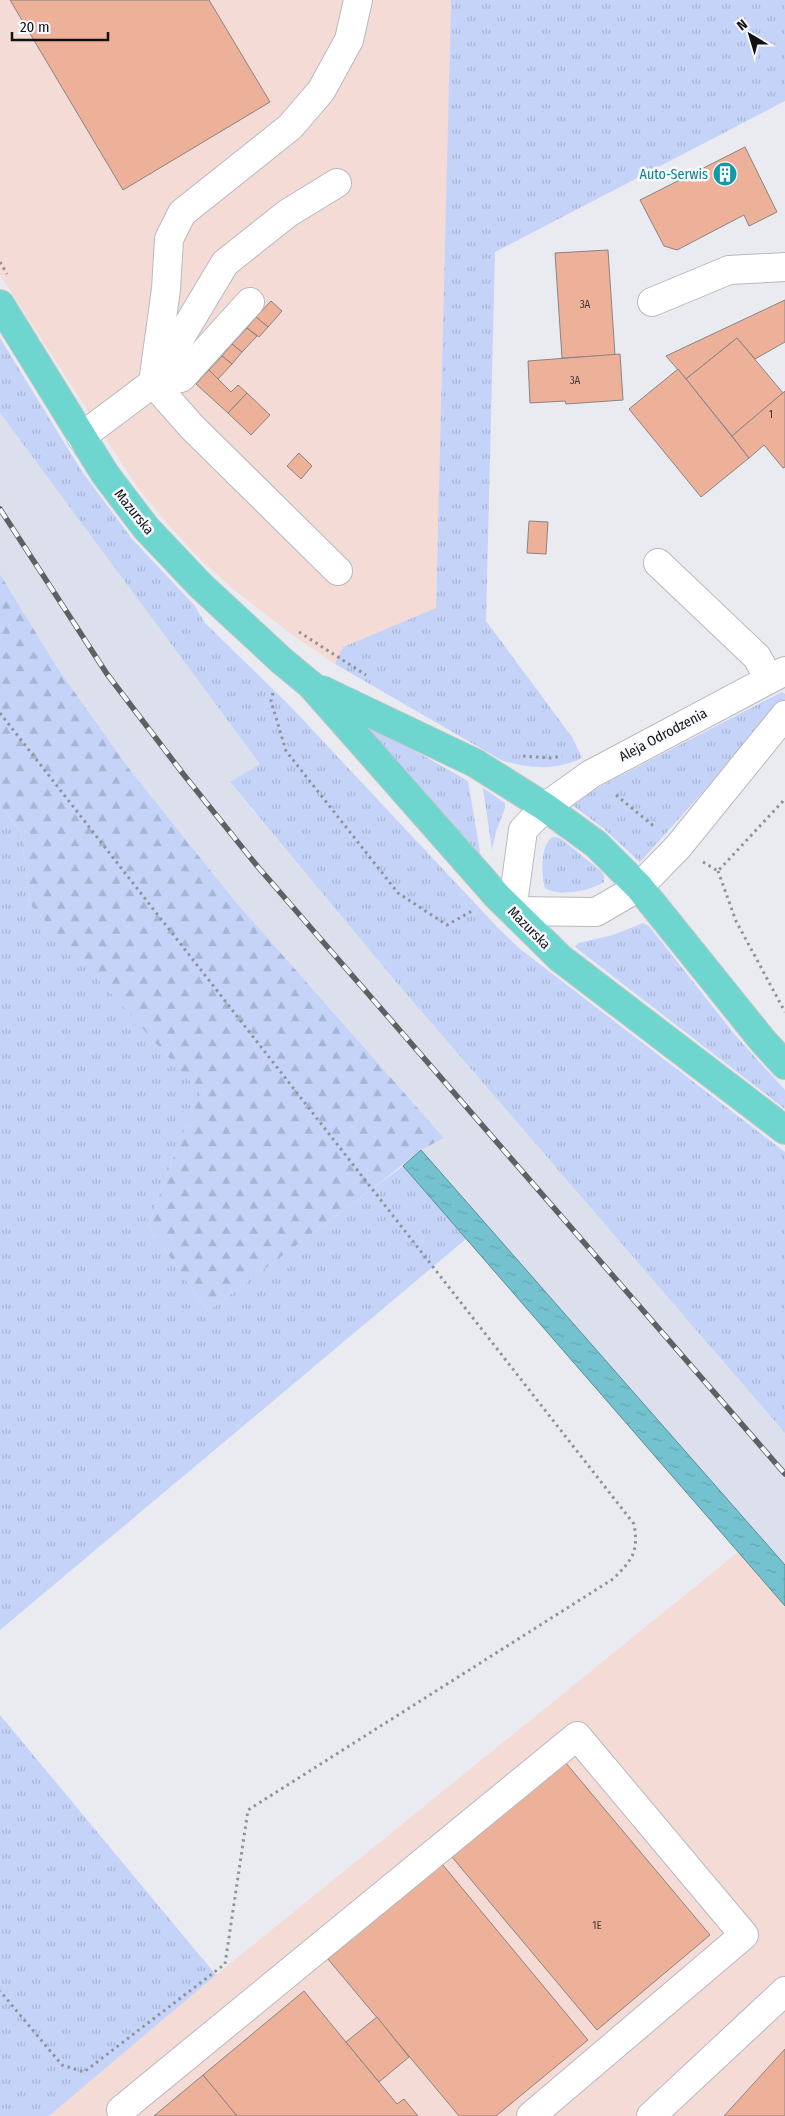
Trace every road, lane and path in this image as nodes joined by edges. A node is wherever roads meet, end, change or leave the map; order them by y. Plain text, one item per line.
1 (358, 0) edge
2 (337, 183) dead end
3 (0, 262) edge
4 (785, 267) edge
5 (10, 278) dead end
6 (250, 302) dead end
7 (652, 302) dead end
8 (0, 304) edge
9 (153, 383) junction
10 (81, 437) junction
11 (658, 562) dead end
12 (338, 571) dead end
13 (296, 630) dead end
14 (282, 661) junction
15 (777, 675) edge
16 (369, 677) dead end
17 (312, 685) junction
18 (0, 713) edge
19 (785, 715) edge
20 (518, 755) dead end
21 (591, 774) junction
22 (785, 799) edge
23 (545, 806) junction
24 (678, 847) junction
25 (718, 871) junction
26 (639, 887) junction
27 (504, 903) junction
28 (785, 1012) edge
29 (785, 1065) edge
30 (785, 1130) edge
31 (0, 1991) edge
32 (785, 1991) edge
33 (118, 2107) edge
34 (531, 2116) edge
35 (651, 2116) edge

1 - 9 street
2 - 9 street
3 - 5 path
4 - 7 street
6 - 9 street
8 - 10 main road, Mazurska
9 - 10 street
9 - 12 street
10 - 14 main road, Mazurska
11 - 15 street
13 - 16 path
14 - 17 main road, Mazurska
14 - 27 path
15 - 21 street, Aleja Odrodzenia
17 - 23 main road, Mazurska
17 - 27 main road, Mazurska
18 - 31 path
19 - 24 street
20 - 21 path
21 - 23 street, Aleja Odrodzenia
21 - 24 path
22 - 25 path
23 - 26 main road, Mazurska
23 - 27 street, Aleja Odrodzenia
24 - 25 path
24 - 26 street
25 - 28 path
26 - 27 street
26 - 29 main road, Mazurska
27 - 30 main road, Mazurska
32 - 35 street
33 - 34 street

